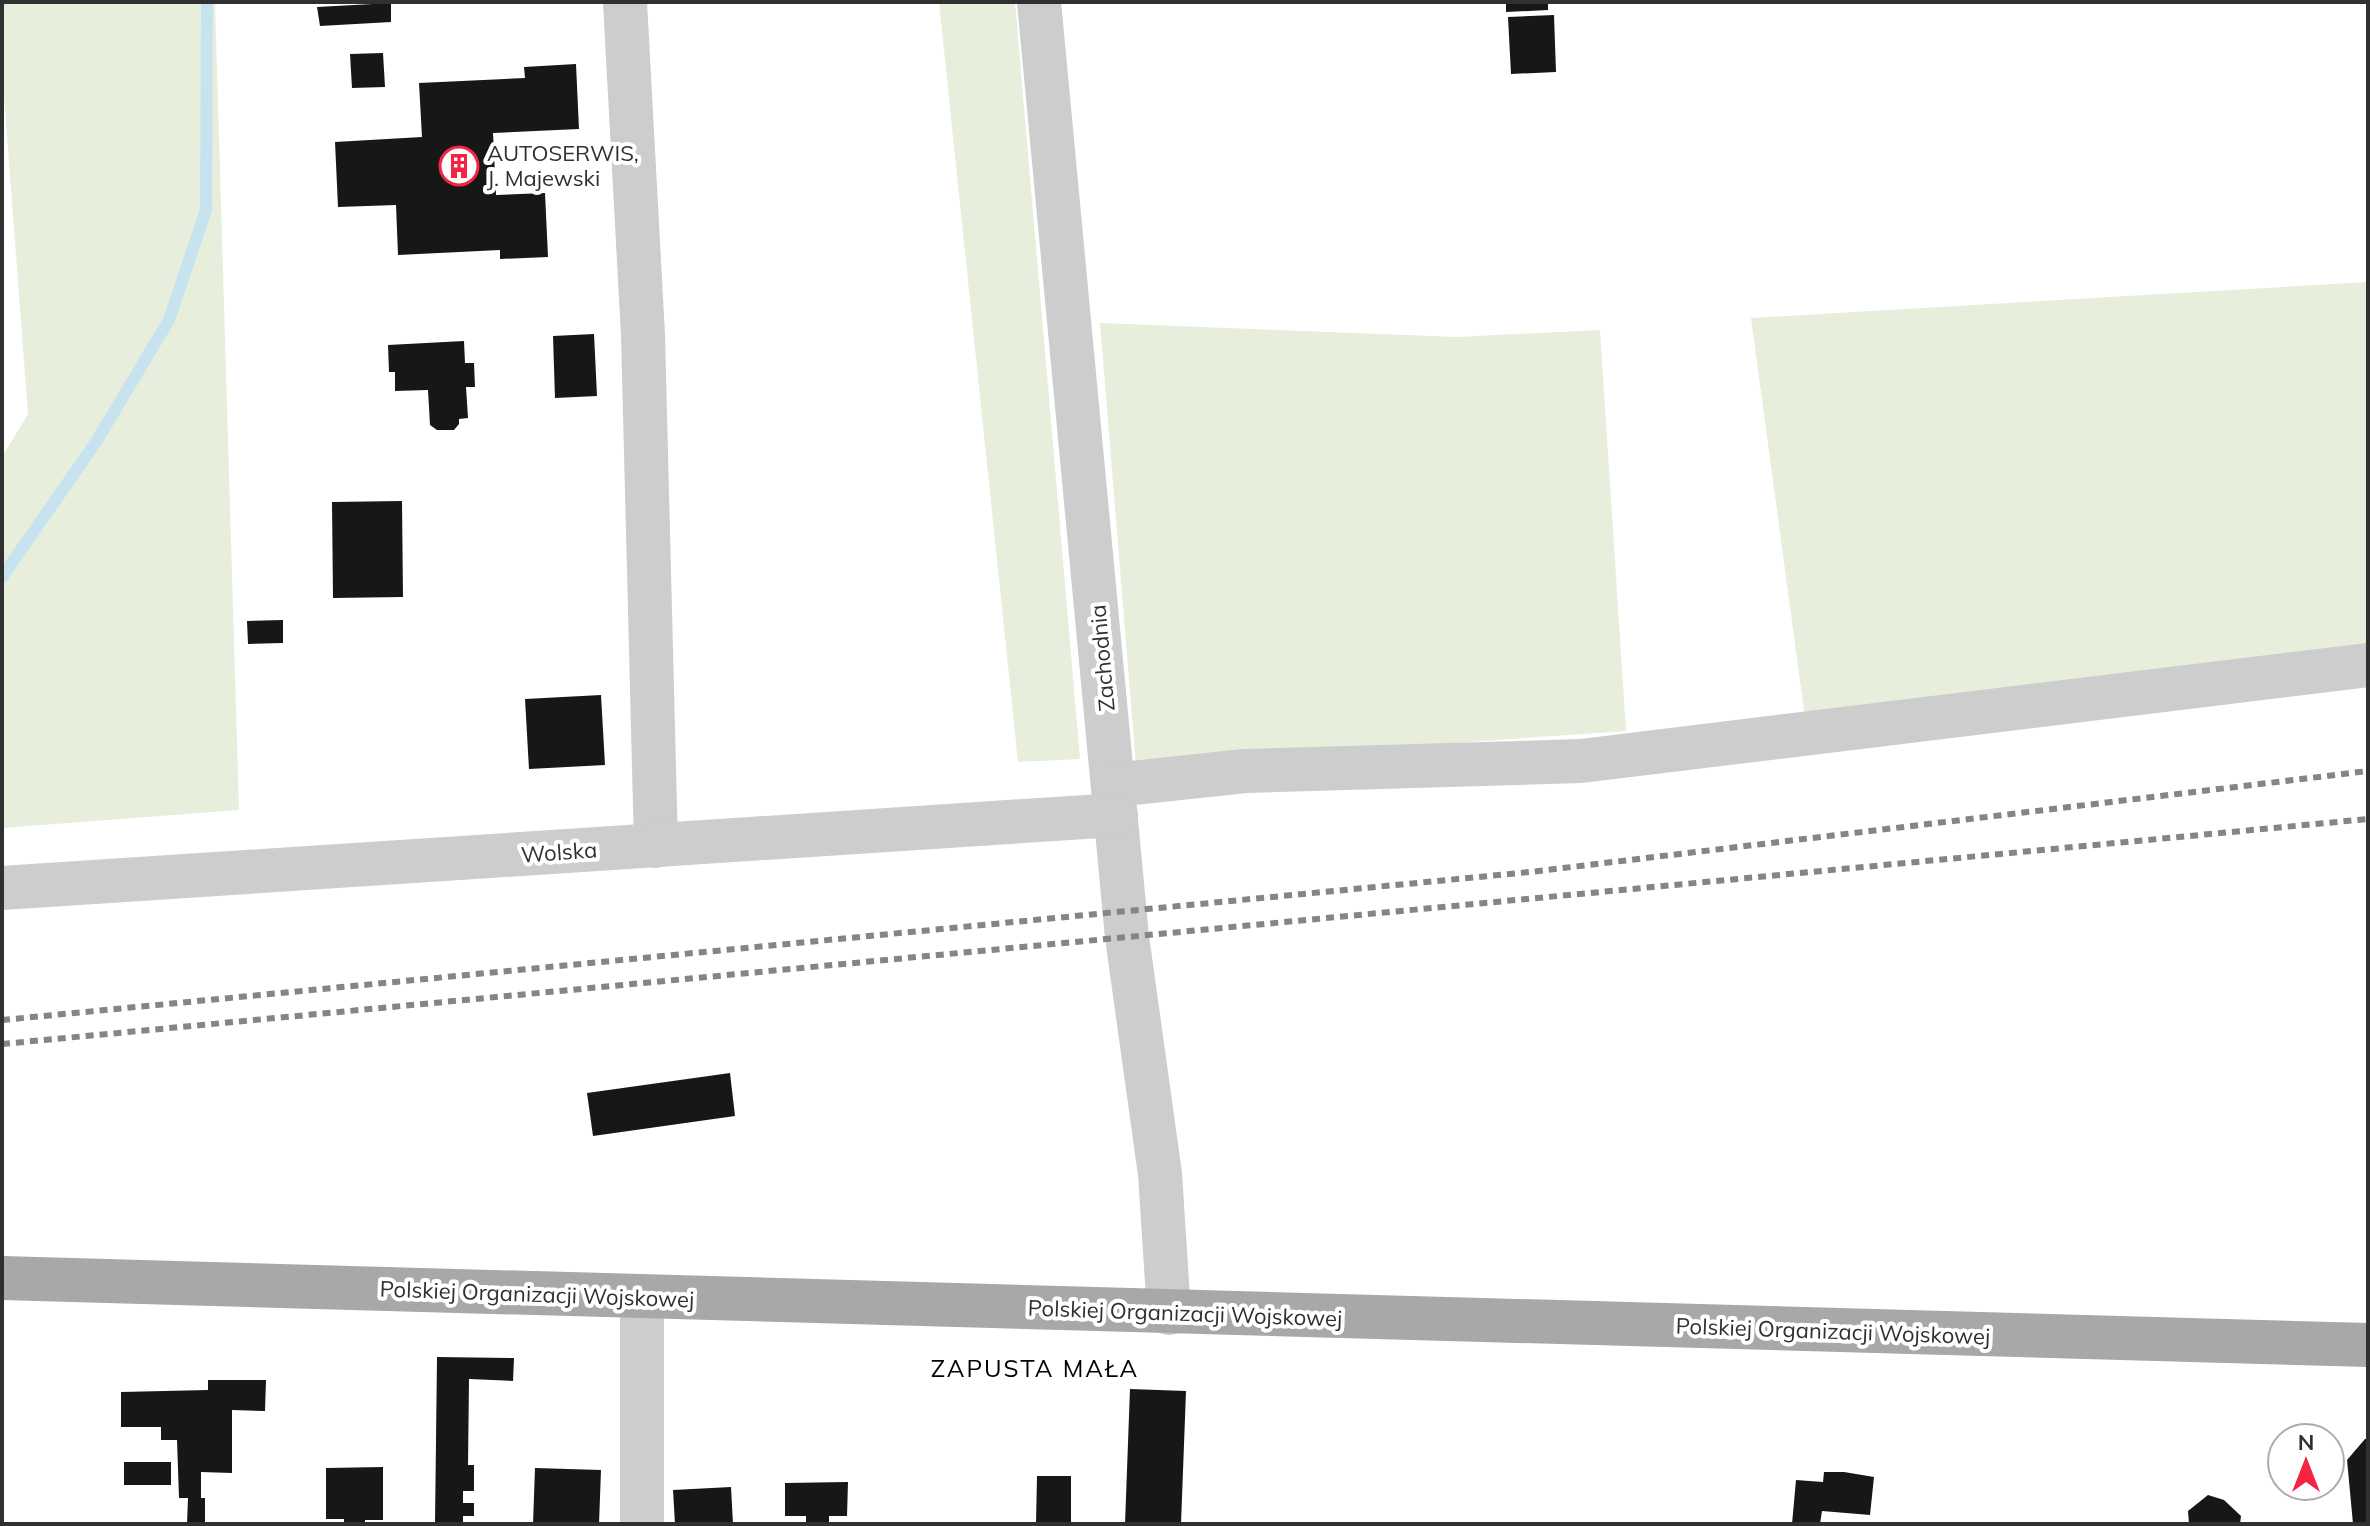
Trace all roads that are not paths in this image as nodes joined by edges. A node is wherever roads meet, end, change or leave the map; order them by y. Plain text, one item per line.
1 (625, 2) edge
2 (1039, 2) edge
3 (2368, 665) edge
4 (1115, 800) junction
5 (656, 846) junction
6 (2, 888) edge
7 (2, 1278) edge
8 (642, 1297) junction
9 (1169, 1313) junction
10 (2368, 1345) edge
11 (642, 1524) edge

1 - 5 street
2 - 4 street, Zachodnia
3 - 4 street, Wolska
4 - 5 street, Wolska
4 - 9 street, Zachodnia
5 - 6 street, Wolska
7 - 8 main road, Polskiej Organizacji Wojskowej
8 - 9 main road, Polskiej Organizacji Wojskowej
8 - 11 street
9 - 10 main road, Polskiej Organizacji Wojskowej

